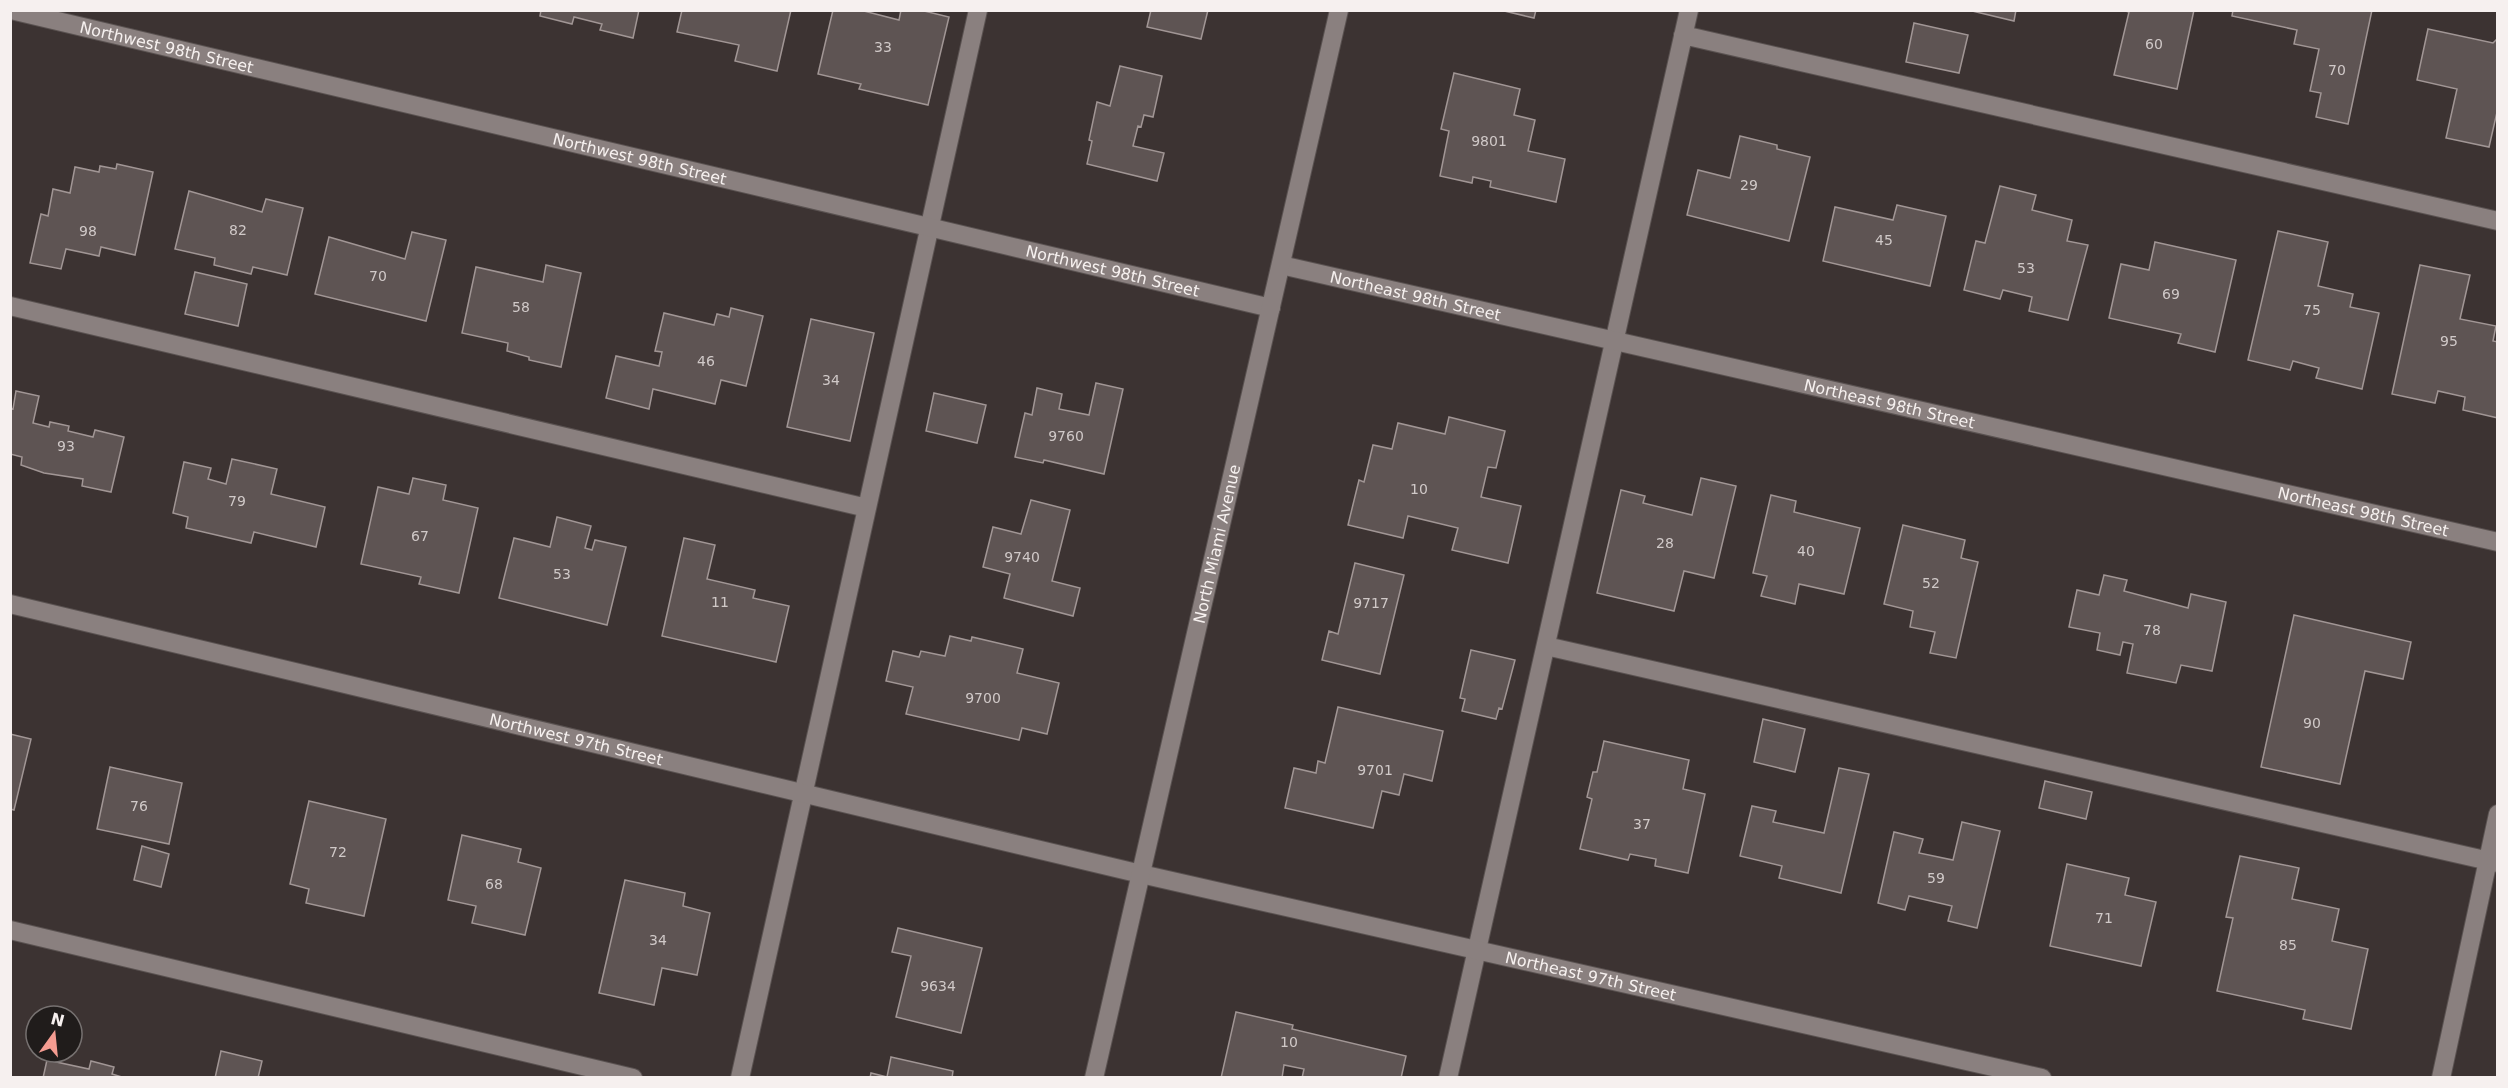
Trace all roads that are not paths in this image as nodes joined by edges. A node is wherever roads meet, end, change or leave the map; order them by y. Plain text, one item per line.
1 (10, 10) edge
2 (978, 10) edge
3 (1339, 10) edge
4 (1689, 10) edge
5 (1683, 35) junction
6 (2498, 221) edge
7 (930, 227) junction
8 (1281, 265) junction
9 (10, 306) edge
10 (1271, 308) junction
11 (1614, 340) junction
12 (867, 508) junction
13 (2498, 542) edge
14 (10, 604) edge
15 (1546, 646) junction
16 (803, 795) junction
17 (2498, 814) edge
18 (2492, 862) edge
19 (1141, 874) junction
20 (10, 930) edge
21 (1477, 951) junction
22 (633, 1077) edge
23 (740, 1077) edge
24 (1094, 1077) edge
25 (1448, 1077) edge
26 (2042, 1077) edge
27 (2441, 1077) edge

1 - 7 street, Northwest 98th Street
2 - 7 street
3 - 8 street, North Miami Avenue
4 - 5 street
5 - 6 street
5 - 11 street
7 - 10 street, Northwest 98th Street
7 - 12 street
8 - 10 street, North Miami Avenue
8 - 11 street, Northeast 98th Street
9 - 12 street
10 - 19 street, North Miami Avenue
11 - 13 street, Northeast 98th Street
11 - 15 street
12 - 16 street
14 - 16 street, Northwest 97th Street
15 - 18 street
15 - 21 street
16 - 19 street, Northwest 97th Street
16 - 23 street
17 - 18 street
18 - 27 street
19 - 21 street, Northeast 97th Street
19 - 24 street, North Miami Avenue
20 - 22 street
21 - 25 street
21 - 26 street, Northeast 97th Street

